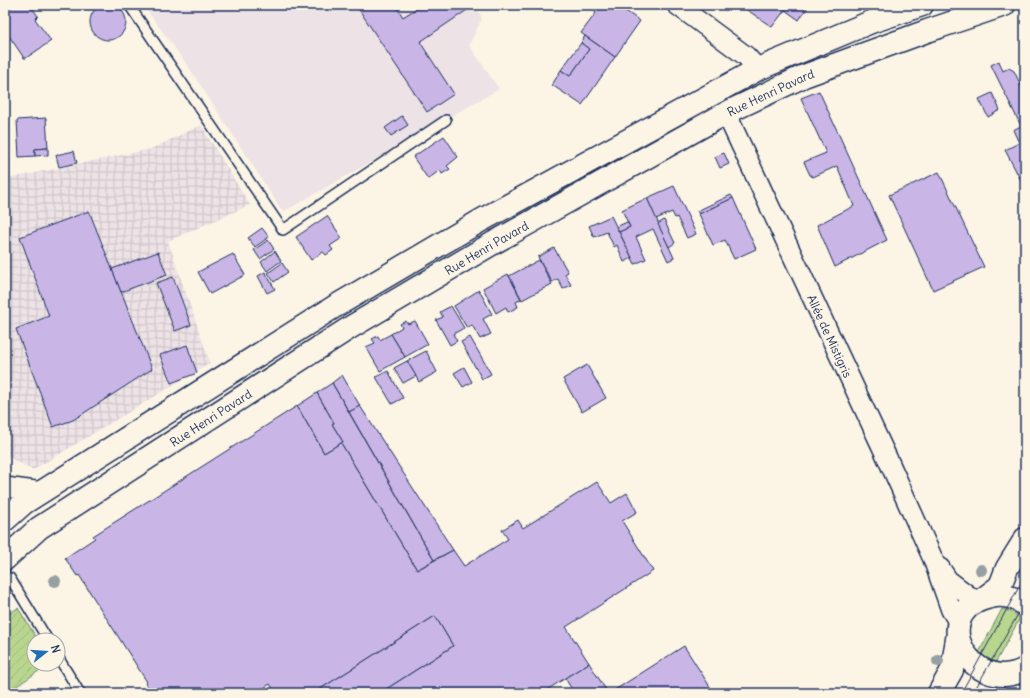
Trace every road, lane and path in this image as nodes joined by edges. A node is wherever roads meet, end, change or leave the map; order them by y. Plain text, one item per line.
1 (129, 5) edge
2 (677, 5) edge
3 (922, 5) edge
4 (1004, 5) edge
5 (758, 69) junction
6 (726, 113) junction
7 (446, 120) dead end
8 (5, 486) edge
9 (42, 492) junction
10 (5, 520) edge
11 (1025, 539) edge
12 (933, 558) junction
13 (5, 559) edge
14 (5, 577) edge
15 (981, 600) junction
16 (1025, 605) edge
17 (43, 632) edge
18 (958, 632) junction
19 (1025, 669) edge
20 (66, 670) edge
21 (1000, 686) edge
22 (80, 693) edge
23 (939, 693) edge

1 - 7 lane
2 - 5 street
3 - 5 main road, Rue Henri Pavard
4 - 6 main road, Rue Henri Pavard
5 - 9 main road, Rue Henri Pavard
6 - 12 street, Allée de Mistigris
6 - 13 main road, Rue Henri Pavard
8 - 9 street
9 - 10 main road, Rue Henri Pavard
11 - 15 main road
12 - 15 street
12 - 18 street
14 - 17 lane
15 - 16 main road
15 - 18 main road
18 - 21 main road
18 - 23 main road
19 - 21 main road
20 - 22 lane

